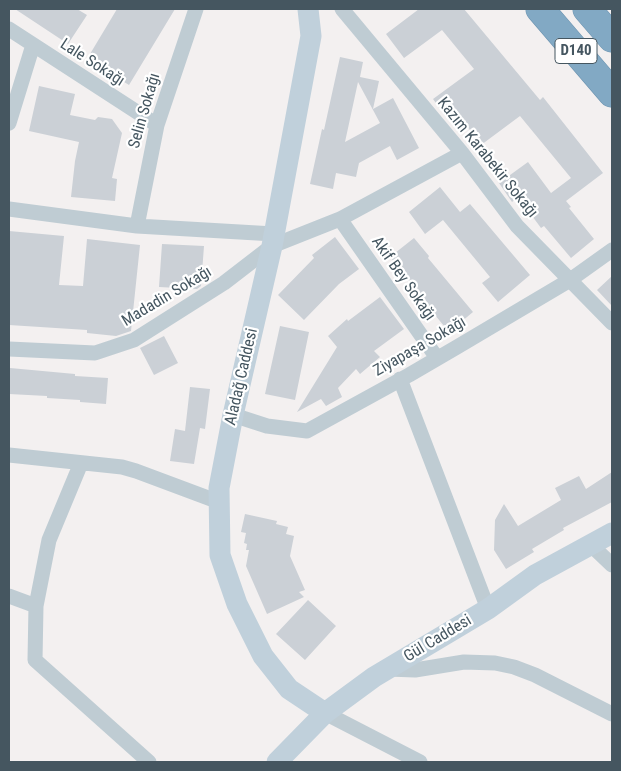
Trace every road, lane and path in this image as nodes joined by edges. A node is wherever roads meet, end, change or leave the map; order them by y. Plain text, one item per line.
1 (196, 9) edge
2 (308, 9) edge
3 (342, 9) edge
4 (540, 9) edge
5 (587, 9) edge
6 (9, 29) edge
7 (612, 38) edge
8 (33, 45) junction
9 (612, 93) edge
10 (9, 123) edge
11 (157, 125) junction
12 (462, 152) junction
13 (9, 209) edge
14 (340, 220) junction
15 (137, 226) junction
16 (273, 240) junction
17 (612, 250) edge
18 (570, 280) junction
19 (612, 323) edge
20 (9, 348) edge
21 (438, 358) junction
22 (400, 379) junction
23 (233, 415) junction
24 (9, 455) edge
25 (81, 463) junction
26 (219, 502) junction
27 (612, 533) edge
28 (591, 545) junction
29 (612, 566) edge
30 (9, 596) edge
31 (36, 606) junction
32 (488, 609) junction
33 (388, 669) junction
34 (325, 713) junction
35 (612, 714) edge
36 (149, 762) edge
37 (277, 762) edge
38 (420, 762) edge

1 - 11 street, Selin Sokağı
2 - 16 main road, Aladağ Caddesi
3 - 12 street, Kazım Karabekir Sokağı
4 - 9 highway, D140
5 - 7 highway, D140
6 - 8 street, Lale Sokağı
8 - 10 street
8 - 11 street, Lale Sokağı
11 - 15 street, Selin Sokağı
12 - 14 street
12 - 18 street, Kazım Karabekir Sokağı
13 - 15 street
14 - 16 street
14 - 21 street, Akif Bey Sokağı
15 - 16 street
16 - 20 street, Madadin Sokağı
16 - 23 main road, Aladağ Caddesi
17 - 18 street, Ziyapaşa Sokağı
18 - 19 street, Kazım Karabekir Sokağı
18 - 21 street, Ziyapaşa Sokağı
21 - 22 street, Ziyapaşa Sokağı
22 - 23 street, Ziyapaşa Sokağı
22 - 32 street
23 - 26 main road, Aladağ Caddesi
24 - 25 street
25 - 26 street
25 - 31 street
26 - 34 main road, Aladağ Caddesi
27 - 28 main road, Gül Caddesi
28 - 29 street
28 - 32 main road, Gül Caddesi
30 - 31 street
31 - 36 street
32 - 33 main road, Gül Caddesi
33 - 34 main road, Gül Caddesi
33 - 35 street
34 - 37 main road, Gül Caddesi
34 - 38 street

